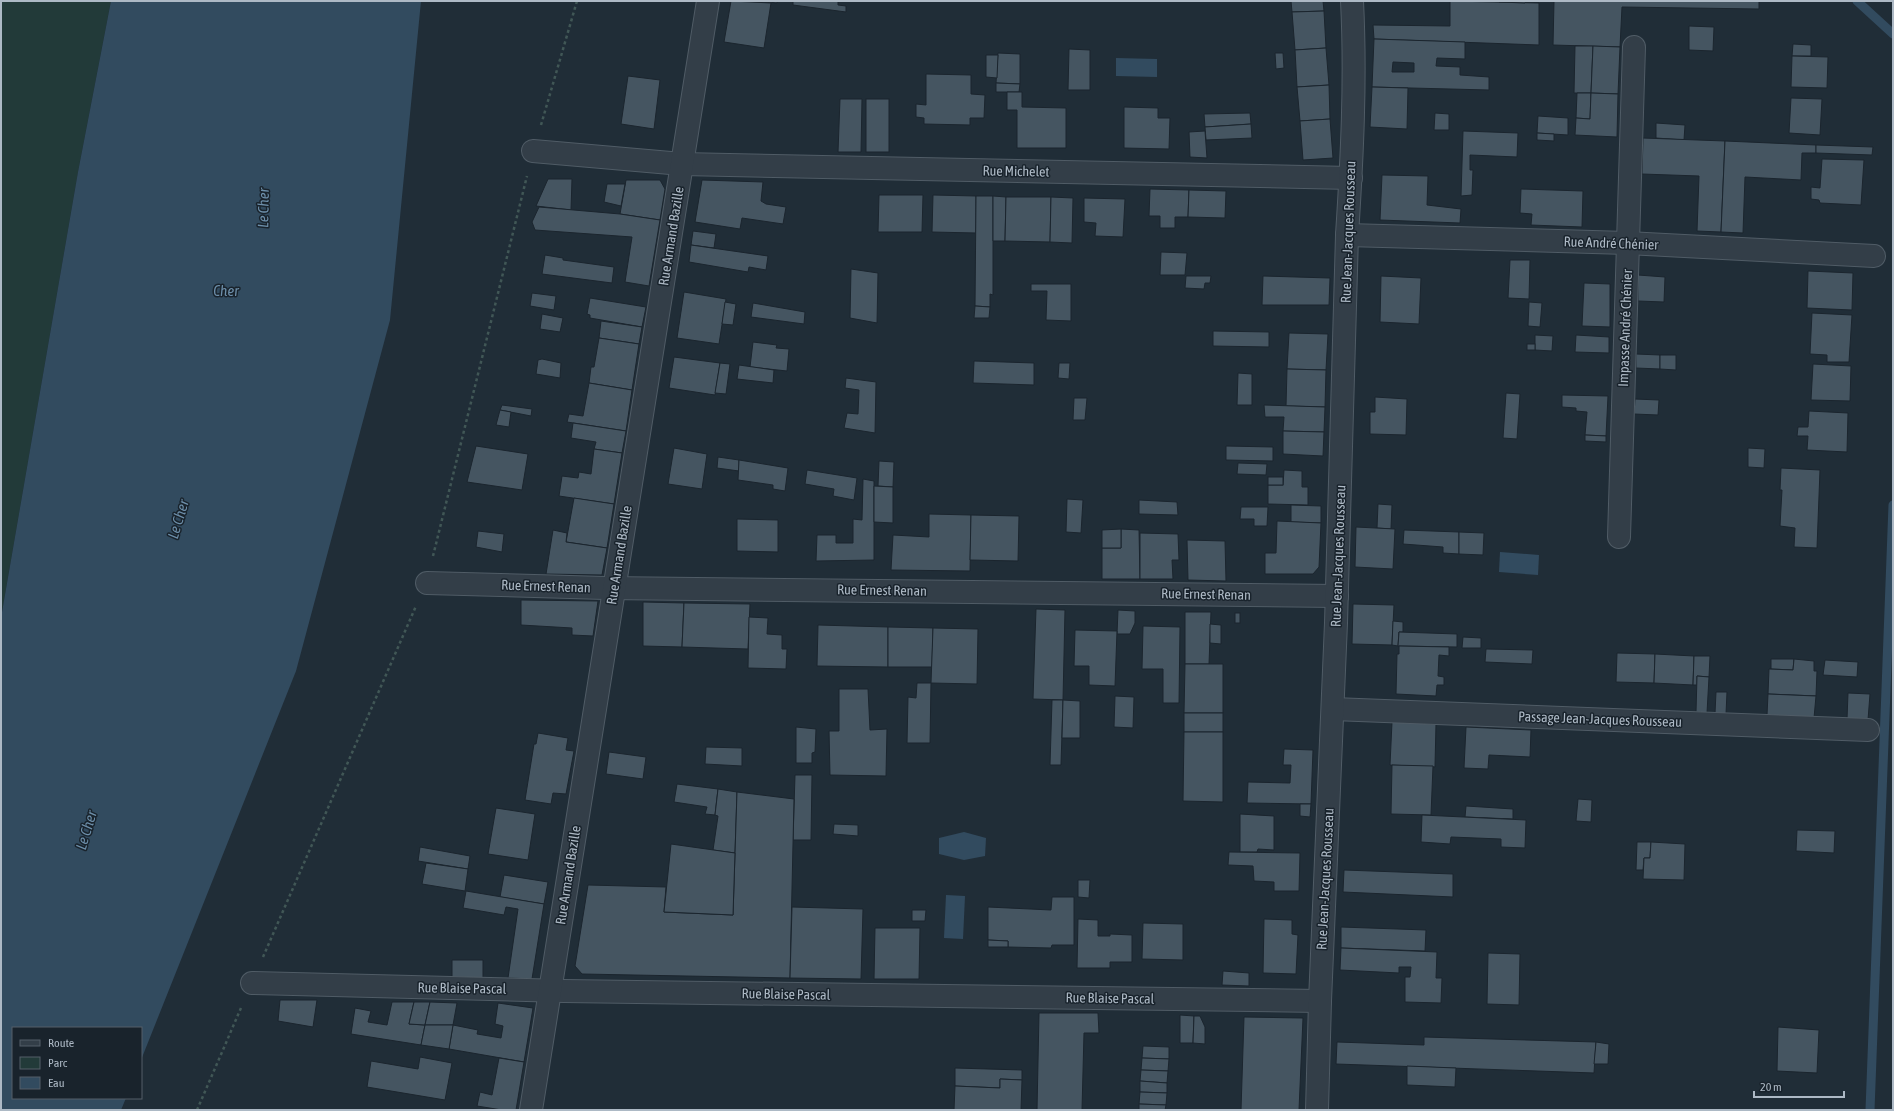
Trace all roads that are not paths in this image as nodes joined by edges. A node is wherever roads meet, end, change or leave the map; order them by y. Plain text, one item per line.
1 (708, 1) edge
2 (1352, 1) edge
3 (1634, 47) dead end
4 (533, 151) dead end
5 (682, 164) junction
6 (1350, 178) junction
7 (1347, 235) junction
8 (1627, 243) junction
9 (1874, 256) dead end
10 (1619, 537) dead end
11 (427, 583) dead end
12 (614, 587) junction
13 (1337, 596) junction
14 (1333, 709) junction
15 (1868, 730) dead end
16 (252, 983) dead end
17 (550, 990) junction
18 (1320, 1001) junction
19 (531, 1110) edge
20 (1318, 1110) edge

1 - 5 street, Rue Armand Bazille
2 - 6 street, Rue Jean-Jacques Rousseau
3 - 8 street, Impasse André Chénier
4 - 5 street, Rue Michelet
5 - 6 street, Rue Michelet
5 - 12 street, Rue Armand Bazille
6 - 7 street, Rue Jean-Jacques Rousseau
7 - 8 street, Rue André Chénier
7 - 13 street, Rue Jean-Jacques Rousseau
8 - 9 street, Rue André Chénier
8 - 10 street, Impasse André Chénier
11 - 12 street, Rue Ernest Renan
12 - 13 street, Rue Ernest Renan
12 - 17 street, Rue Armand Bazille
13 - 14 street, Rue Jean-Jacques Rousseau
14 - 15 street, Passage Jean-Jacques Rousseau
14 - 18 street, Rue Jean-Jacques Rousseau
16 - 17 street, Rue Blaise Pascal
17 - 18 street, Rue Blaise Pascal
17 - 19 street, Rue Armand Bazille
18 - 20 street, Rue Jean-Jacques Rousseau

